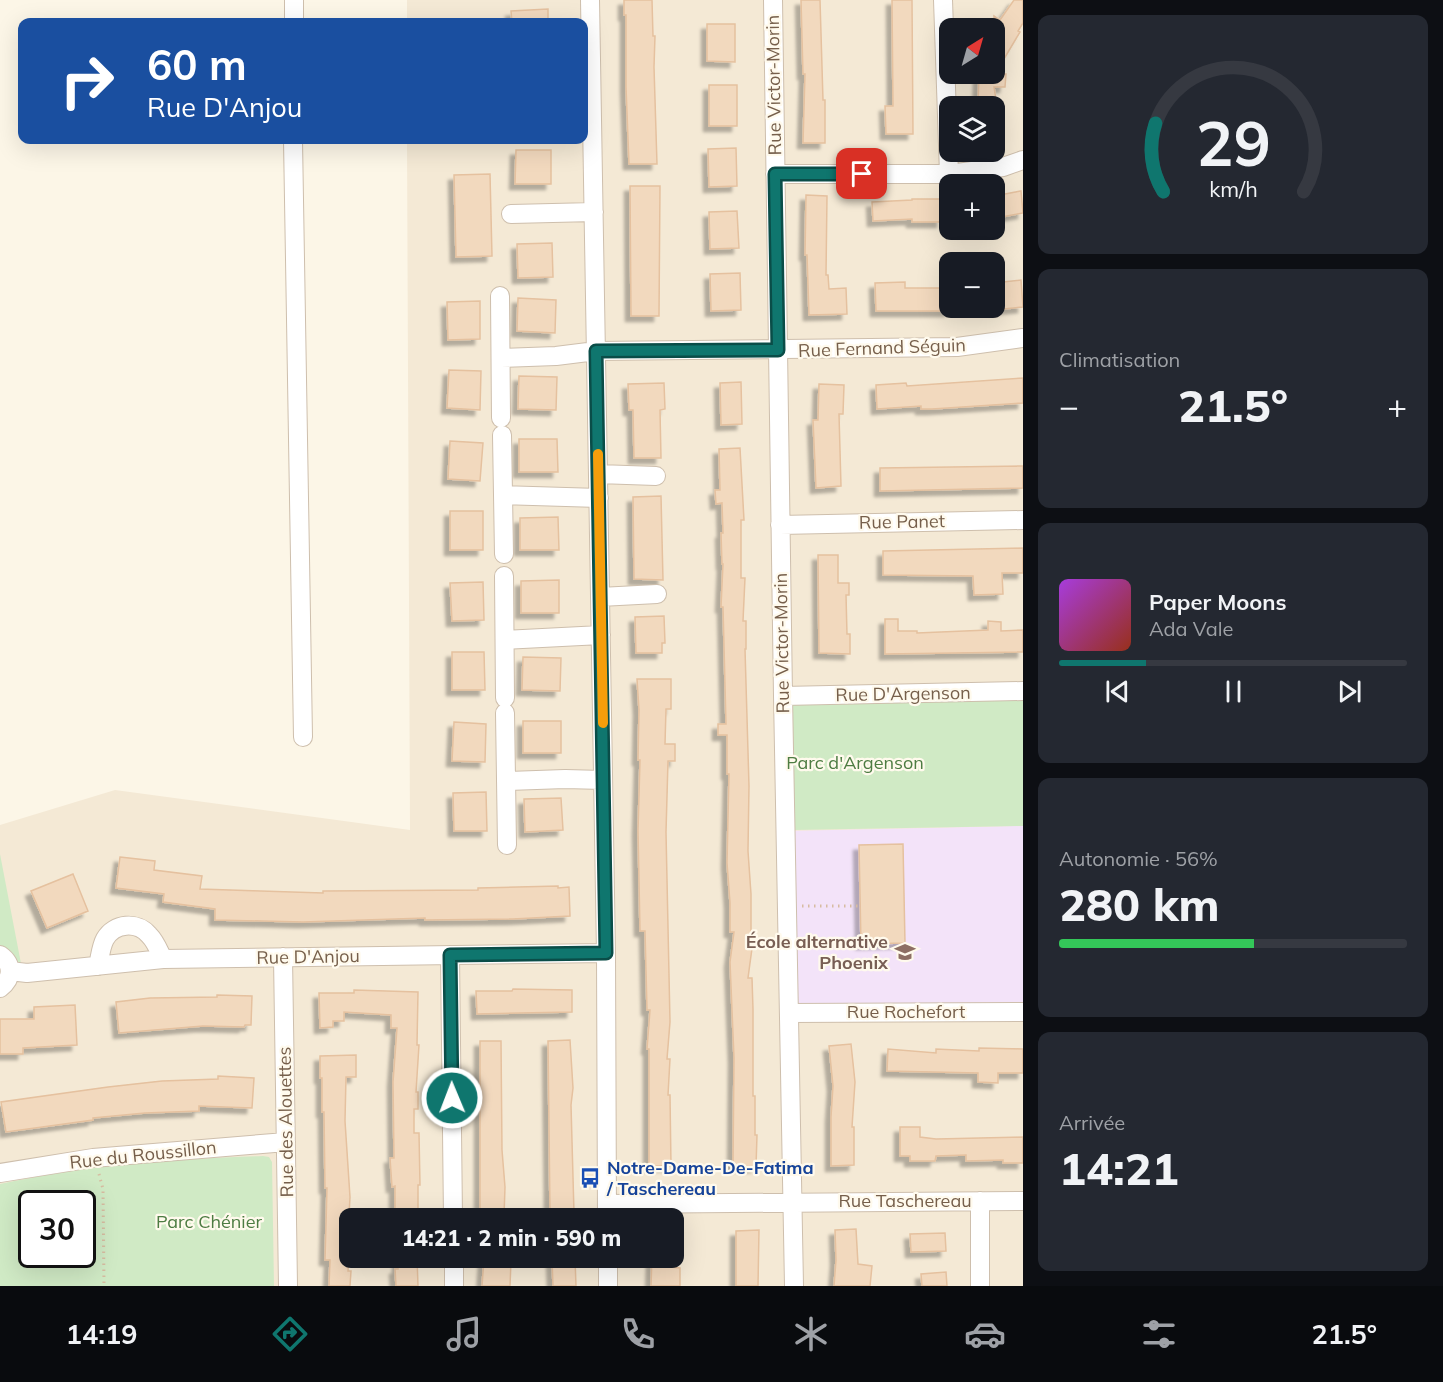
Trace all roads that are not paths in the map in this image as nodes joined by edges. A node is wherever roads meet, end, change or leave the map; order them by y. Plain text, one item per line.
1 (294, 0) edge
2 (590, 0) edge
3 (773, 0) edge
4 (948, 2) edge
5 (294, 18) edge
6 (588, 74) edge
7 (293, 144) edge
8 (1023, 160) edge
9 (775, 174) junction
10 (939, 174) edge
11 (949, 174) joint
12 (594, 212) junction
13 (511, 214) dead end
14 (500, 296) dead end
15 (1023, 338) edge
16 (778, 350) junction
17 (596, 351) junction
18 (501, 358) junction
19 (598, 474) junction
20 (656, 476) dead end
21 (503, 495) junction
22 (599, 498) junction
23 (1023, 520) edge
24 (780, 525) junction
25 (504, 554) dead end
26 (504, 576) dead end
27 (657, 594) dead end
28 (600, 597) junction
29 (601, 635) junction
30 (505, 640) junction
31 (1023, 691) edge
32 (783, 696) junction
33 (303, 737) dead end
34 (603, 780) junction
35 (506, 781) junction
36 (507, 845) dead end
37 (606, 953) junction
38 (0, 955) edge
39 (450, 955) junction
40 (283, 957) junction
41 (163, 959) junction
42 (98, 966) junction
43 (10, 971) junction
44 (0, 987) edge
45 (1023, 1012) edge
46 (789, 1013) junction
47 (286, 1142) junction
48 (0, 1173) edge
49 (980, 1201) junction
50 (1023, 1201) edge
51 (792, 1203) junction
52 (453, 1208) edge
53 (607, 1208) edge
54 (676, 1208) edge
55 (454, 1268) edge
56 (608, 1268) edge
57 (288, 1286) edge
58 (454, 1286) edge
59 (608, 1286) edge
60 (794, 1286) edge
61 (980, 1286) edge

1 - 5 street
2 - 6 street
3 - 9 street, Rue Victor-Morin
4 - 11 street
6 - 12 street
7 - 33 street
8 - 11 street
9 - 10 street
9 - 16 street, Rue Victor-Morin
12 - 13 street
12 - 17 street
14 - 18 street
15 - 16 street, Rue Fernand Séguin
16 - 17 street, Rue Fernand Séguin
16 - 24 street, Rue Victor-Morin
17 - 18 street, Rue Fernand Séguin
17 - 19 street
18 - 21 street
19 - 20 street
19 - 22 street
21 - 22 street
21 - 25 street
22 - 28 street
23 - 24 street, Rue Panet
24 - 32 street, Rue Victor-Morin
26 - 30 street
27 - 28 street
28 - 29 street
29 - 30 street
29 - 34 street
30 - 35 street
31 - 32 street, Rue D'Argenson
32 - 46 street, Rue Victor-Morin
34 - 35 street
34 - 37 street
35 - 36 street
37 - 39 street, Rue D'Anjou
37 - 53 street
38 - 43 street
39 - 40 street, Rue D'Anjou
39 - 52 street
40 - 41 street, Rue D'Anjou
40 - 47 street, Rue des Alouettes
41 - 42 street, Rue D'Anjou
41 - 42 street
42 - 43 street, Rue D'Anjou
43 - 44 street
45 - 46 street, Rue Rochefort
46 - 51 street, Rue Victor-Morin
47 - 48 street, Rue du Roussillon
47 - 57 street, Rue des Alouettes
49 - 50 street, Rue Taschereau
49 - 51 street, Rue Taschereau
49 - 61 street
51 - 54 street, Rue Taschereau
51 - 60 street, Rue Victor-Morin
55 - 58 street
56 - 59 street

